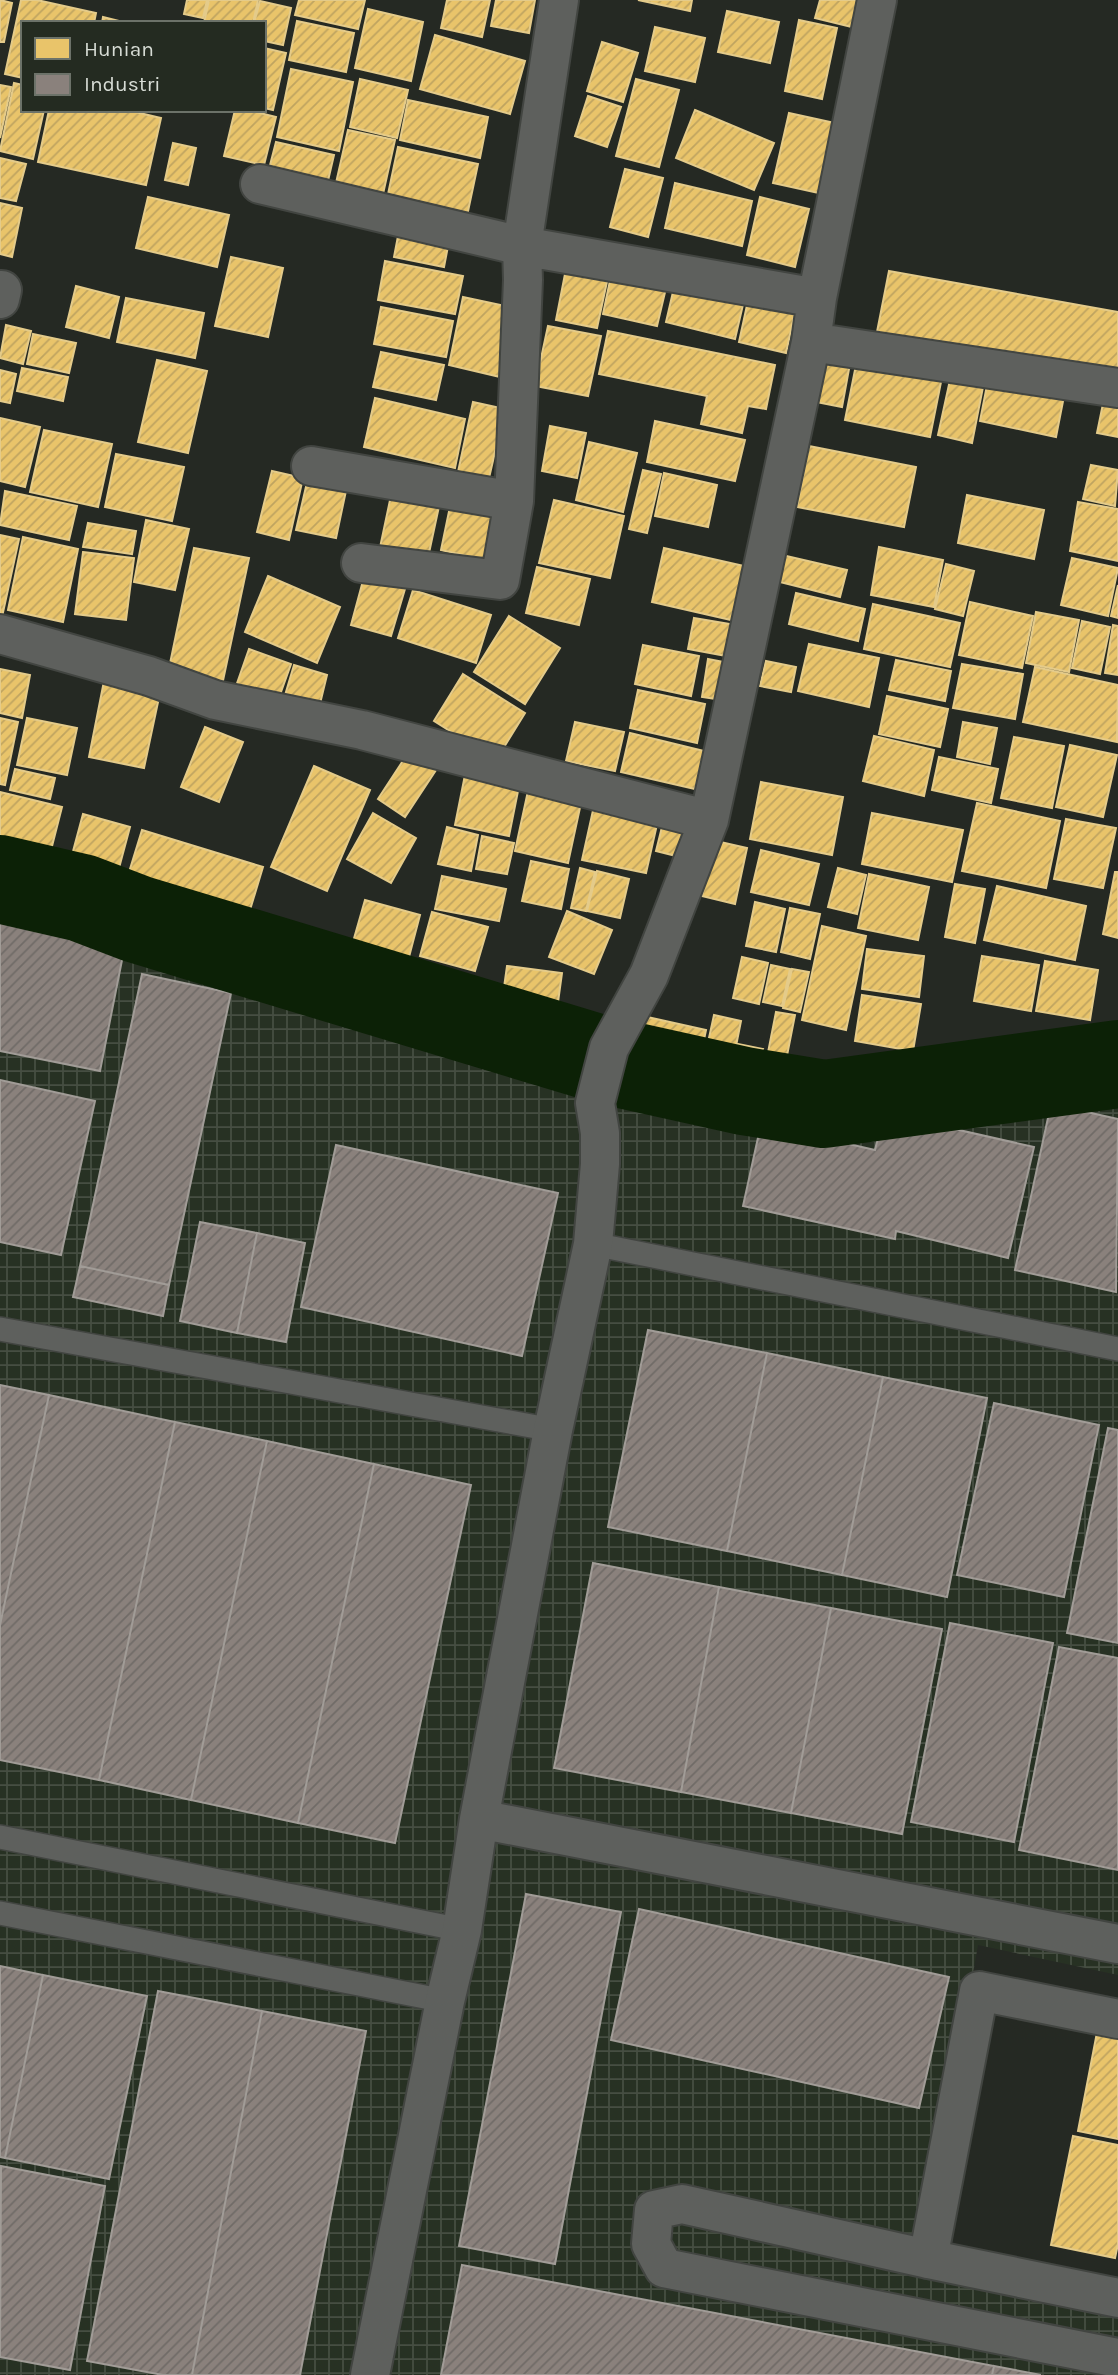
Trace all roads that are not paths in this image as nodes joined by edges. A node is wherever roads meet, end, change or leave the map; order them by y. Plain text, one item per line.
1 (559, 0) edge
2 (877, 0) edge
3 (260, 184) dead end
4 (522, 246) junction
5 (817, 298) junction
6 (811, 342) junction
7 (1118, 388) edge
8 (311, 466) dead end
9 (514, 501) junction
10 (361, 563) dead end
11 (0, 634) edge
12 (709, 820) junction
13 (593, 1244) junction
14 (0, 1329) edge
15 (1118, 1349) edge
16 (553, 1430) junction
17 (479, 1819) junction
18 (0, 1837) edge
19 (0, 1913) edge
20 (462, 1930) junction
21 (1118, 1944) edge
22 (444, 2001) junction
23 (1118, 2019) edge
24 (928, 2259) junction
25 (1118, 2298) edge
26 (1118, 2357) edge
27 (370, 2375) edge

1 - 4 street
2 - 5 street
3 - 4 street
4 - 5 street
4 - 9 street
5 - 6 street
6 - 7 street
6 - 12 street
8 - 9 street
9 - 10 street
11 - 12 street
12 - 13 street
13 - 15 lane
13 - 16 street
14 - 16 lane
16 - 17 street
17 - 20 street
17 - 21 street
18 - 20 lane
19 - 22 lane
20 - 22 street
22 - 27 street
23 - 24 street
24 - 25 street
24 - 26 street

